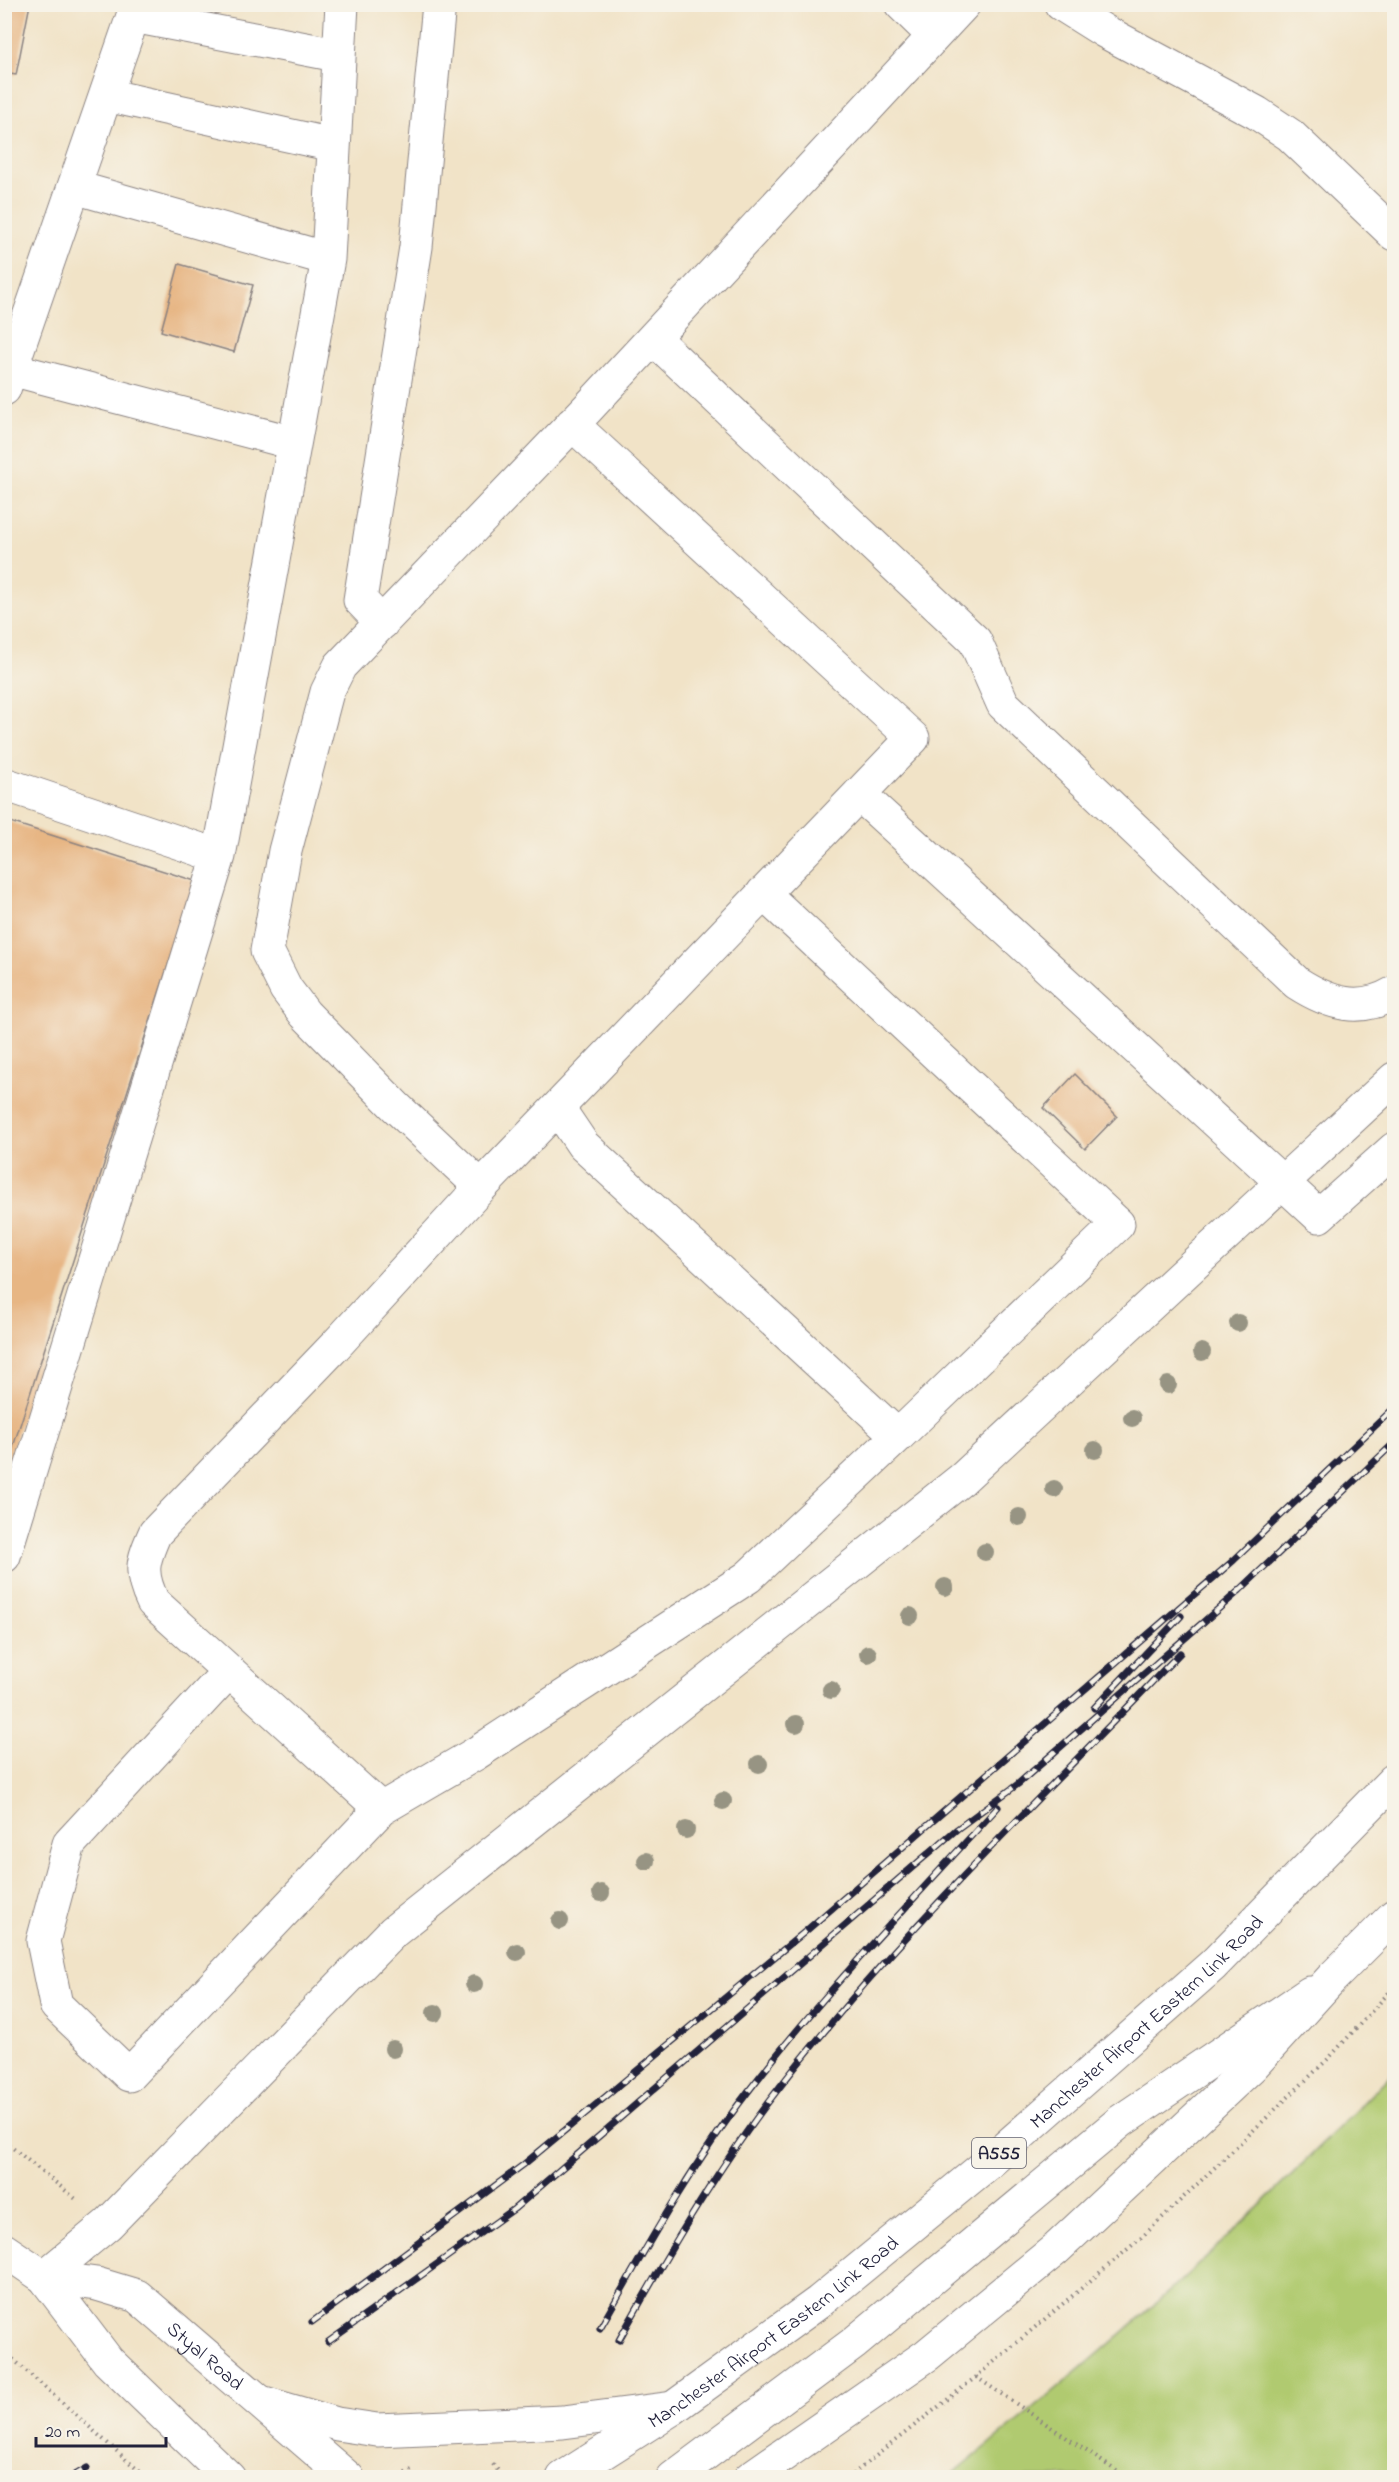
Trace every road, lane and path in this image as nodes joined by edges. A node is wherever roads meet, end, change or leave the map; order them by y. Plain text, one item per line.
1 (342, 4) edge
2 (439, 4) edge
3 (901, 4) edge
4 (964, 4) edge
5 (1061, 4) edge
6 (934, 36) junction
7 (337, 55) junction
8 (106, 95) junction
9 (333, 145) junction
10 (74, 187) junction
11 (1395, 234) edge
12 (328, 259) junction
13 (653, 338) junction
14 (8, 379) edge
15 (572, 424) junction
16 (294, 443) junction
17 (382, 622) junction
18 (4, 784) edge
19 (859, 794) junction
20 (219, 856) junction
21 (764, 893) junction
22 (1395, 993) edge
23 (1395, 1079) edge
24 (558, 1108) junction
25 (1395, 1149) edge
26 (1282, 1182) junction
27 (482, 1187) junction
28 (898, 1436) junction
29 (4, 1556) edge
30 (229, 1671) junction
31 (1395, 1780) edge
32 (381, 1809) junction
33 (1395, 1916) edge
34 (1332, 1978) junction
35 (1395, 1987) edge
36 (4, 2141) edge
37 (61, 2187) dead end
38 (4, 2250) edge
39 (44, 2277) junction
40 (4, 2352) edge
41 (976, 2377) junction
42 (261, 2402) junction
43 (673, 2408) junction
44 (815, 2435) junction
45 (189, 2439) junction
46 (490, 2460) dead end
47 (147, 2478) edge
48 (208, 2478) edge
49 (229, 2478) edge
50 (348, 2478) edge
51 (504, 2478) edge
52 (564, 2478) edge
53 (673, 2478) edge
54 (750, 2478) edge
55 (773, 2478) edge
56 (848, 2478) edge
57 (1127, 2478) edge

1 - 7 main road
2 - 17 main road
3 - 6 main road
4 - 6 main road
5 - 11 main road
6 - 13 main road
7 - 8 main road
7 - 9 main road
8 - 9 main road
8 - 10 main road
9 - 12 main road
10 - 12 main road
10 - 14 main road
12 - 16 main road
13 - 15 main road
13 - 22 main road
14 - 16 main road
15 - 17 main road
15 - 19 main road
16 - 20 main road
17 - 27 main road
18 - 20 main road
19 - 21 main road
19 - 26 main road
20 - 29 main road
21 - 24 main road
21 - 28 main road
23 - 26 main road
24 - 27 main road
24 - 28 main road
25 - 26 main road
26 - 39 main road
27 - 30 main road
28 - 32 main road
30 - 32 main road
30 - 32 main road
31 - 43 main road, Manchester Airport Eastern Link Road / A555
33 - 34 main road, A555
34 - 44 main road, A555
34 - 53 main road, A555
35 - 41 path
36 - 37 path
38 - 39 main road, Styal Road
39 - 42 main road, Styal Road
39 - 45 main road, Styal Road
40 - 47 path
41 - 56 path
41 - 57 path
42 - 43 main road
42 - 50 main road, Styal Road
43 - 52 main road, Manchester Airport Eastern Link Road / A555
44 - 54 main road, A555
44 - 55 main road, A555
45 - 48 main road
45 - 49 main road, Styal Road
46 - 51 path

